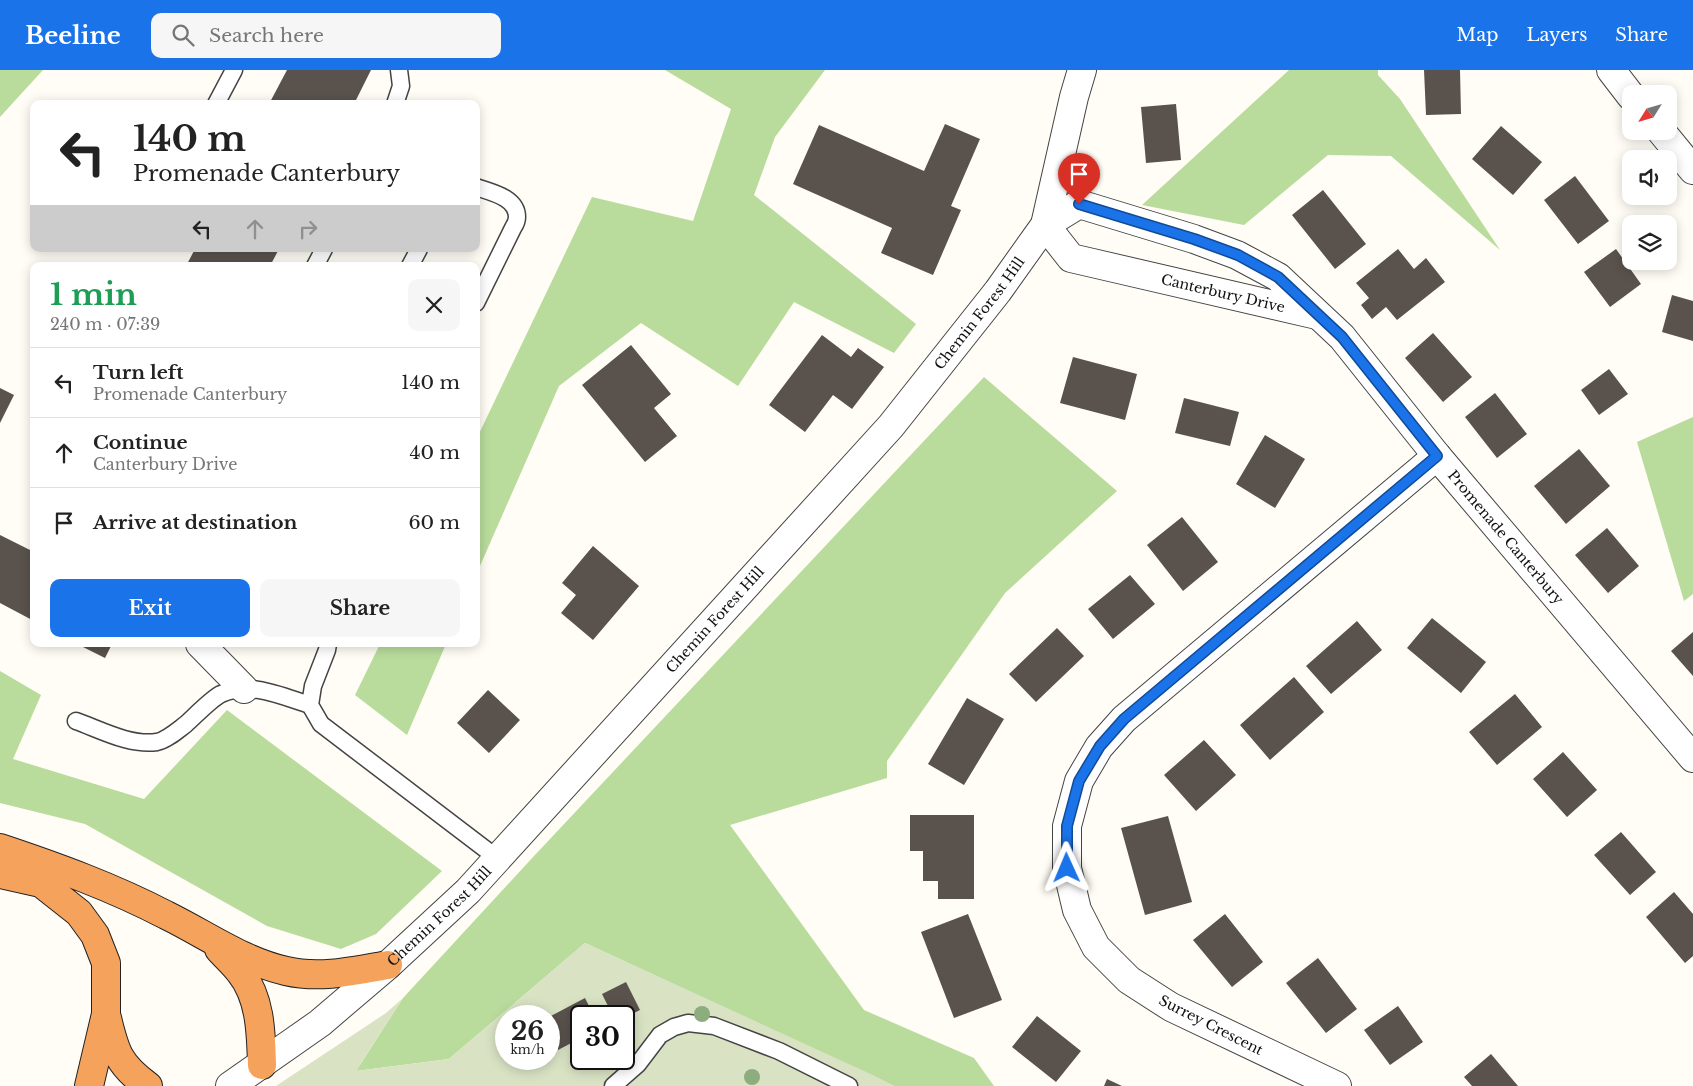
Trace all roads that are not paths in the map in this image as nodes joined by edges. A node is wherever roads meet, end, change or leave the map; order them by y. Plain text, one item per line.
1 (234, 70) edge
2 (399, 70) edge
3 (1082, 70) edge
4 (1611, 70) edge
5 (1623, 85) edge
6 (218, 100) edge
7 (396, 100) edge
8 (1668, 140) edge
9 (1693, 170) edge
10 (480, 189) edge
11 (1045, 225) junction
12 (480, 295) edge
13 (1319, 316) junction
14 (1437, 456) junction
15 (203, 647) edge
16 (328, 647) edge
17 (244, 689) junction
18 (310, 705) junction
19 (76, 721) dead end
20 (1693, 758) edge
21 (0, 848) edge
22 (497, 858) junction
23 (0, 874) edge
24 (209, 939) junction
25 (388, 965) junction
26 (106, 1014) junction
27 (262, 1065) junction
28 (89, 1086) edge
29 (148, 1086) edge
30 (230, 1086) edge
31 (613, 1086) edge
32 (849, 1086) edge
33 (1337, 1086) edge

1 - 6 lane
2 - 7 lane
3 - 11 street, Chemin Forest Hill
4 - 5 street
8 - 9 street
10 - 12 lane
11 - 13 street, Canterbury Drive
11 - 13 street, Canterbury Drive
11 - 22 street, Chemin Forest Hill
13 - 14 street, Promenade Canterbury
14 - 20 street, Promenade Canterbury
14 - 33 street, Surrey Crescent
15 - 17 street
16 - 18 lane
17 - 18 lane
17 - 19 lane
18 - 22 lane
21 - 24 highway
22 - 25 street, Chemin Forest Hill
23 - 26 highway
24 - 25 highway
24 - 27 highway
25 - 27 street, Chemin Forest Hill
26 - 28 highway
26 - 29 highway
27 - 30 street, Chemin Forest Hill
31 - 32 lane

